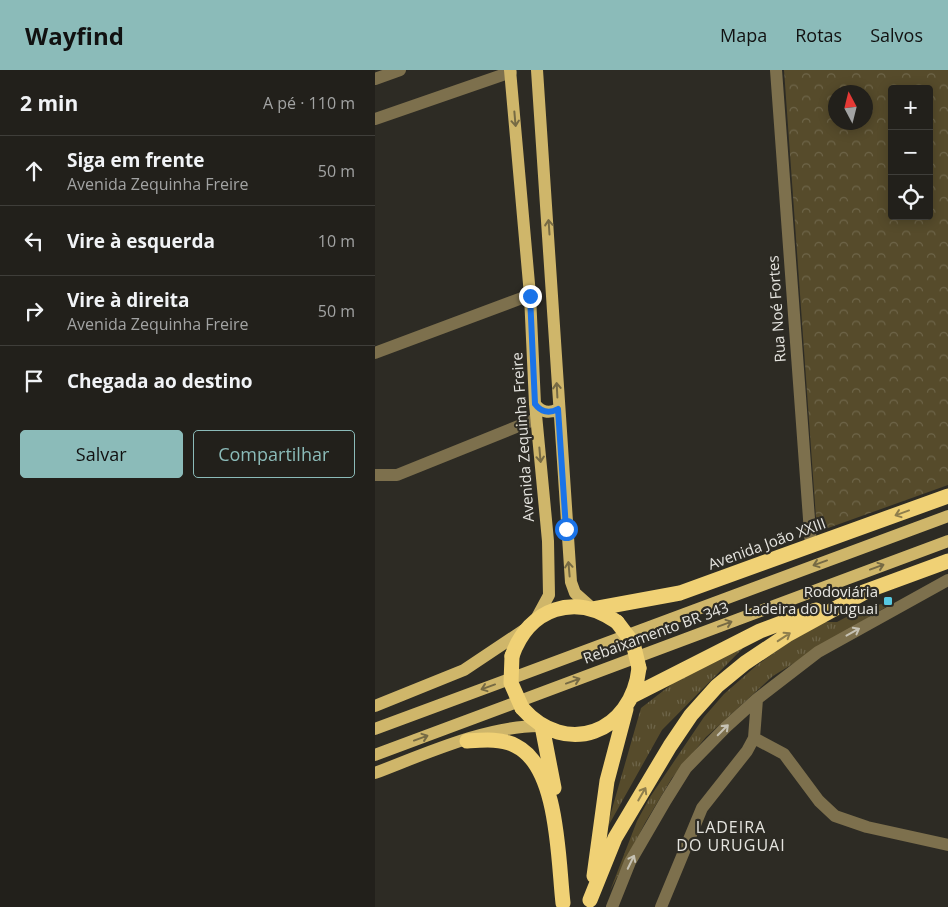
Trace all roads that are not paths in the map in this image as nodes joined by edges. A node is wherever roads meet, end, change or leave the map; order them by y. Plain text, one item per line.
1 (400, 70) edge
2 (537, 70) edge
3 (776, 70) edge
4 (511, 71) edge
5 (375, 79) edge
6 (375, 119) edge
7 (530, 296) junction
8 (375, 353) edge
9 (535, 404) junction
10 (558, 409) junction
11 (536, 419) junction
12 (375, 475) edge
13 (948, 496) edge
14 (948, 516) edge
15 (948, 541) edge
16 (811, 546) junction
17 (948, 561) edge
18 (948, 580) edge
19 (869, 590) junction
20 (593, 609) junction
21 (536, 619) junction
22 (525, 630) junction
23 (634, 695) junction
24 (757, 699) junction
25 (375, 706) edge
26 (626, 708) junction
27 (542, 726) junction
28 (375, 729) edge
29 (754, 738) junction
30 (467, 741) junction
31 (375, 755) edge
32 (375, 773) edge
33 (948, 845) edge
34 (590, 904) edge
35 (563, 905) edge
36 (612, 907) edge
37 (661, 907) edge

1 - 5 street
10 -> 2 main road
3 - 16 street, Rua Noé Fortes
4 - 6 street
4 -> 7 main road, Avenida Zequinha Freire
7 - 8 street
7 - 9 main road, Avenida Zequinha Freire
9 - 10 main road
9 - 11 main road, Avenida Zequinha Freire
20 -> 10 main road
11 - 12 street
11 -> 21 main road, Avenida Zequinha Freire
13 -> 16 highway, Avenida João XXIII
14 -> 28 main road, Rebaixamento BR 343
31 -> 15 main road, Rebaixamento BR 343
16 - 20 highway, Avenida João XXIII
17 - 19 highway
24 -> 18 street
19 - 23 highway
34 -> 19 highway
20 - 21 highway
20 - 23 highway, bridge
21 - 22 highway
22 - 25 main road
22 - 27 highway, bridge
23 - 26 highway
24 - 29 street
36 -> 24 street
26 - 27 highway
26 - 34 highway
27 - 30 main road
27 - 35 highway
29 - 33 street
29 - 37 street
30 - 32 main road
30 - 35 highway

